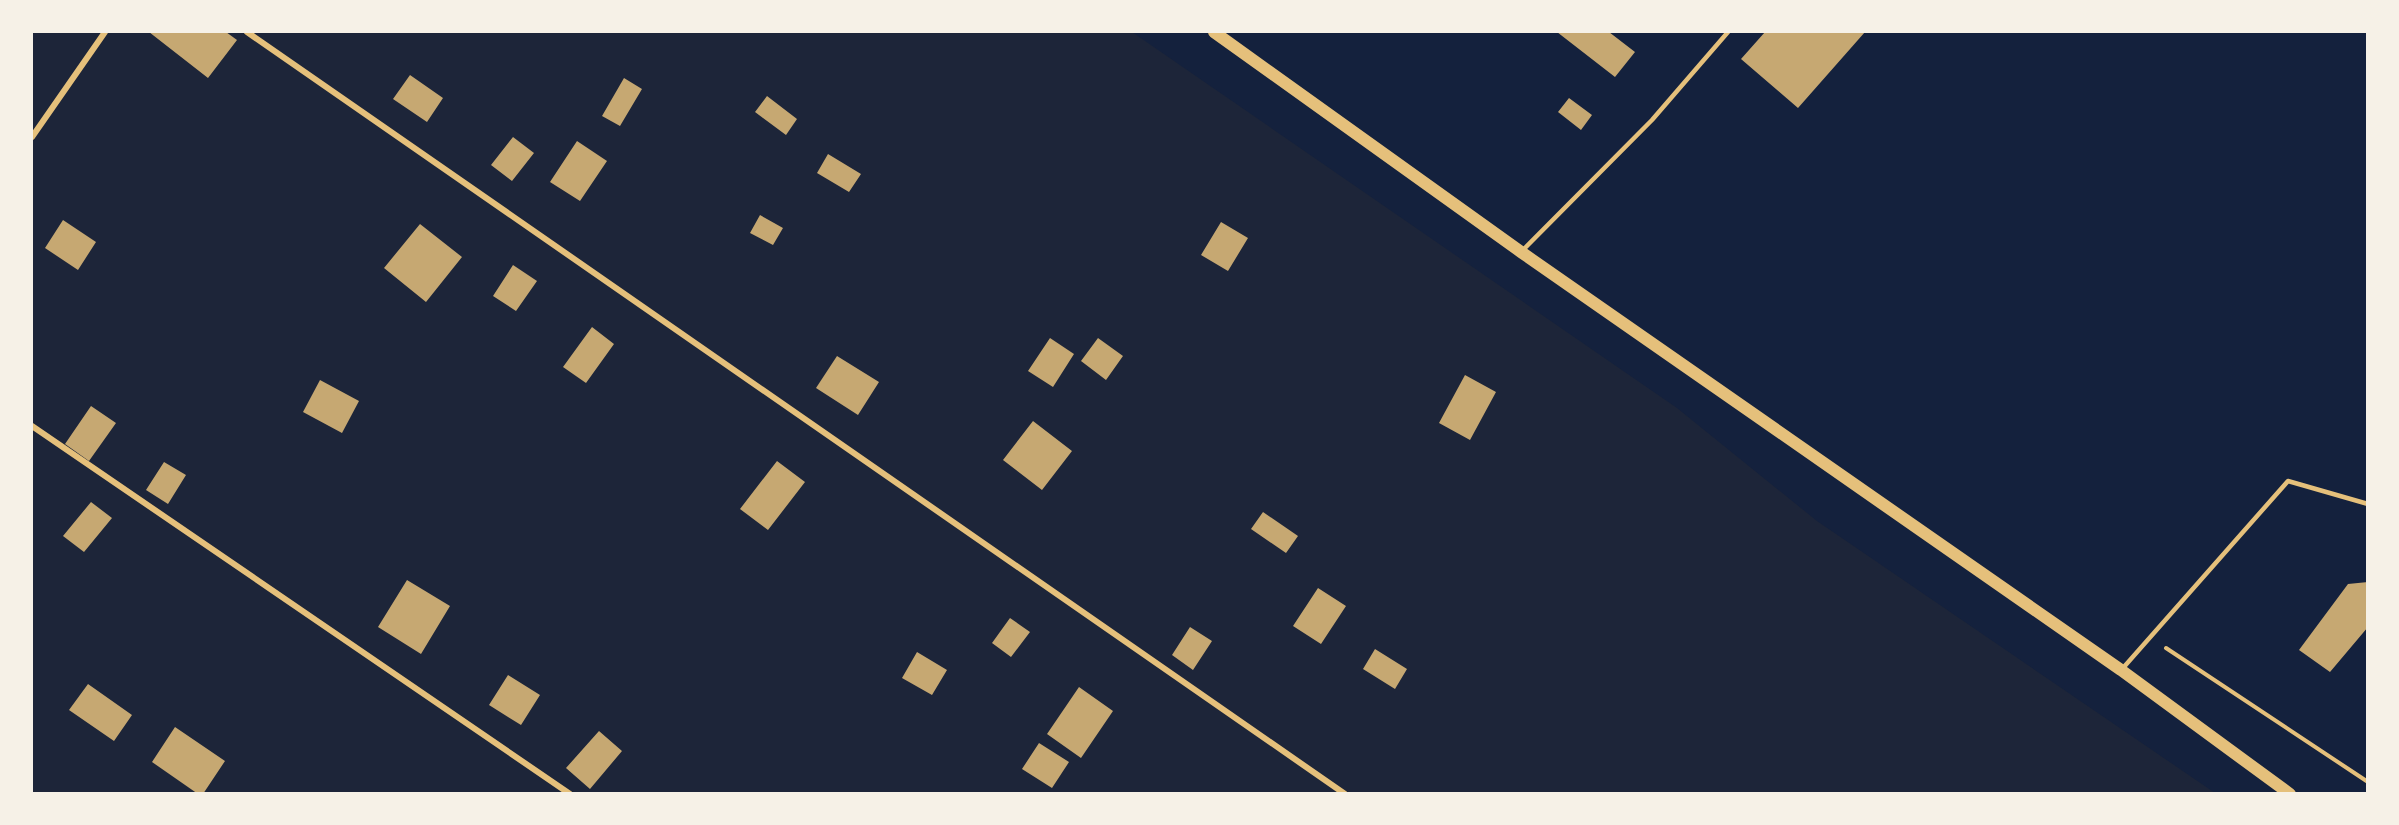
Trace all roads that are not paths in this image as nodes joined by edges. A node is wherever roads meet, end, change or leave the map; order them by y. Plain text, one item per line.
1 (105, 32) edge
2 (247, 32) edge
3 (1214, 32) edge
4 (1728, 32) edge
5 (32, 137) edge
6 (1521, 252) junction
7 (32, 426) edge
8 (2367, 504) edge
9 (2121, 670) junction
10 (570, 794) edge
11 (1345, 794) edge
12 (2290, 794) edge

1 - 5 street
2 - 11 street
3 - 6 main road
4 - 6 lane
6 - 9 main road
7 - 10 street
8 - 9 lane
9 - 12 main road

